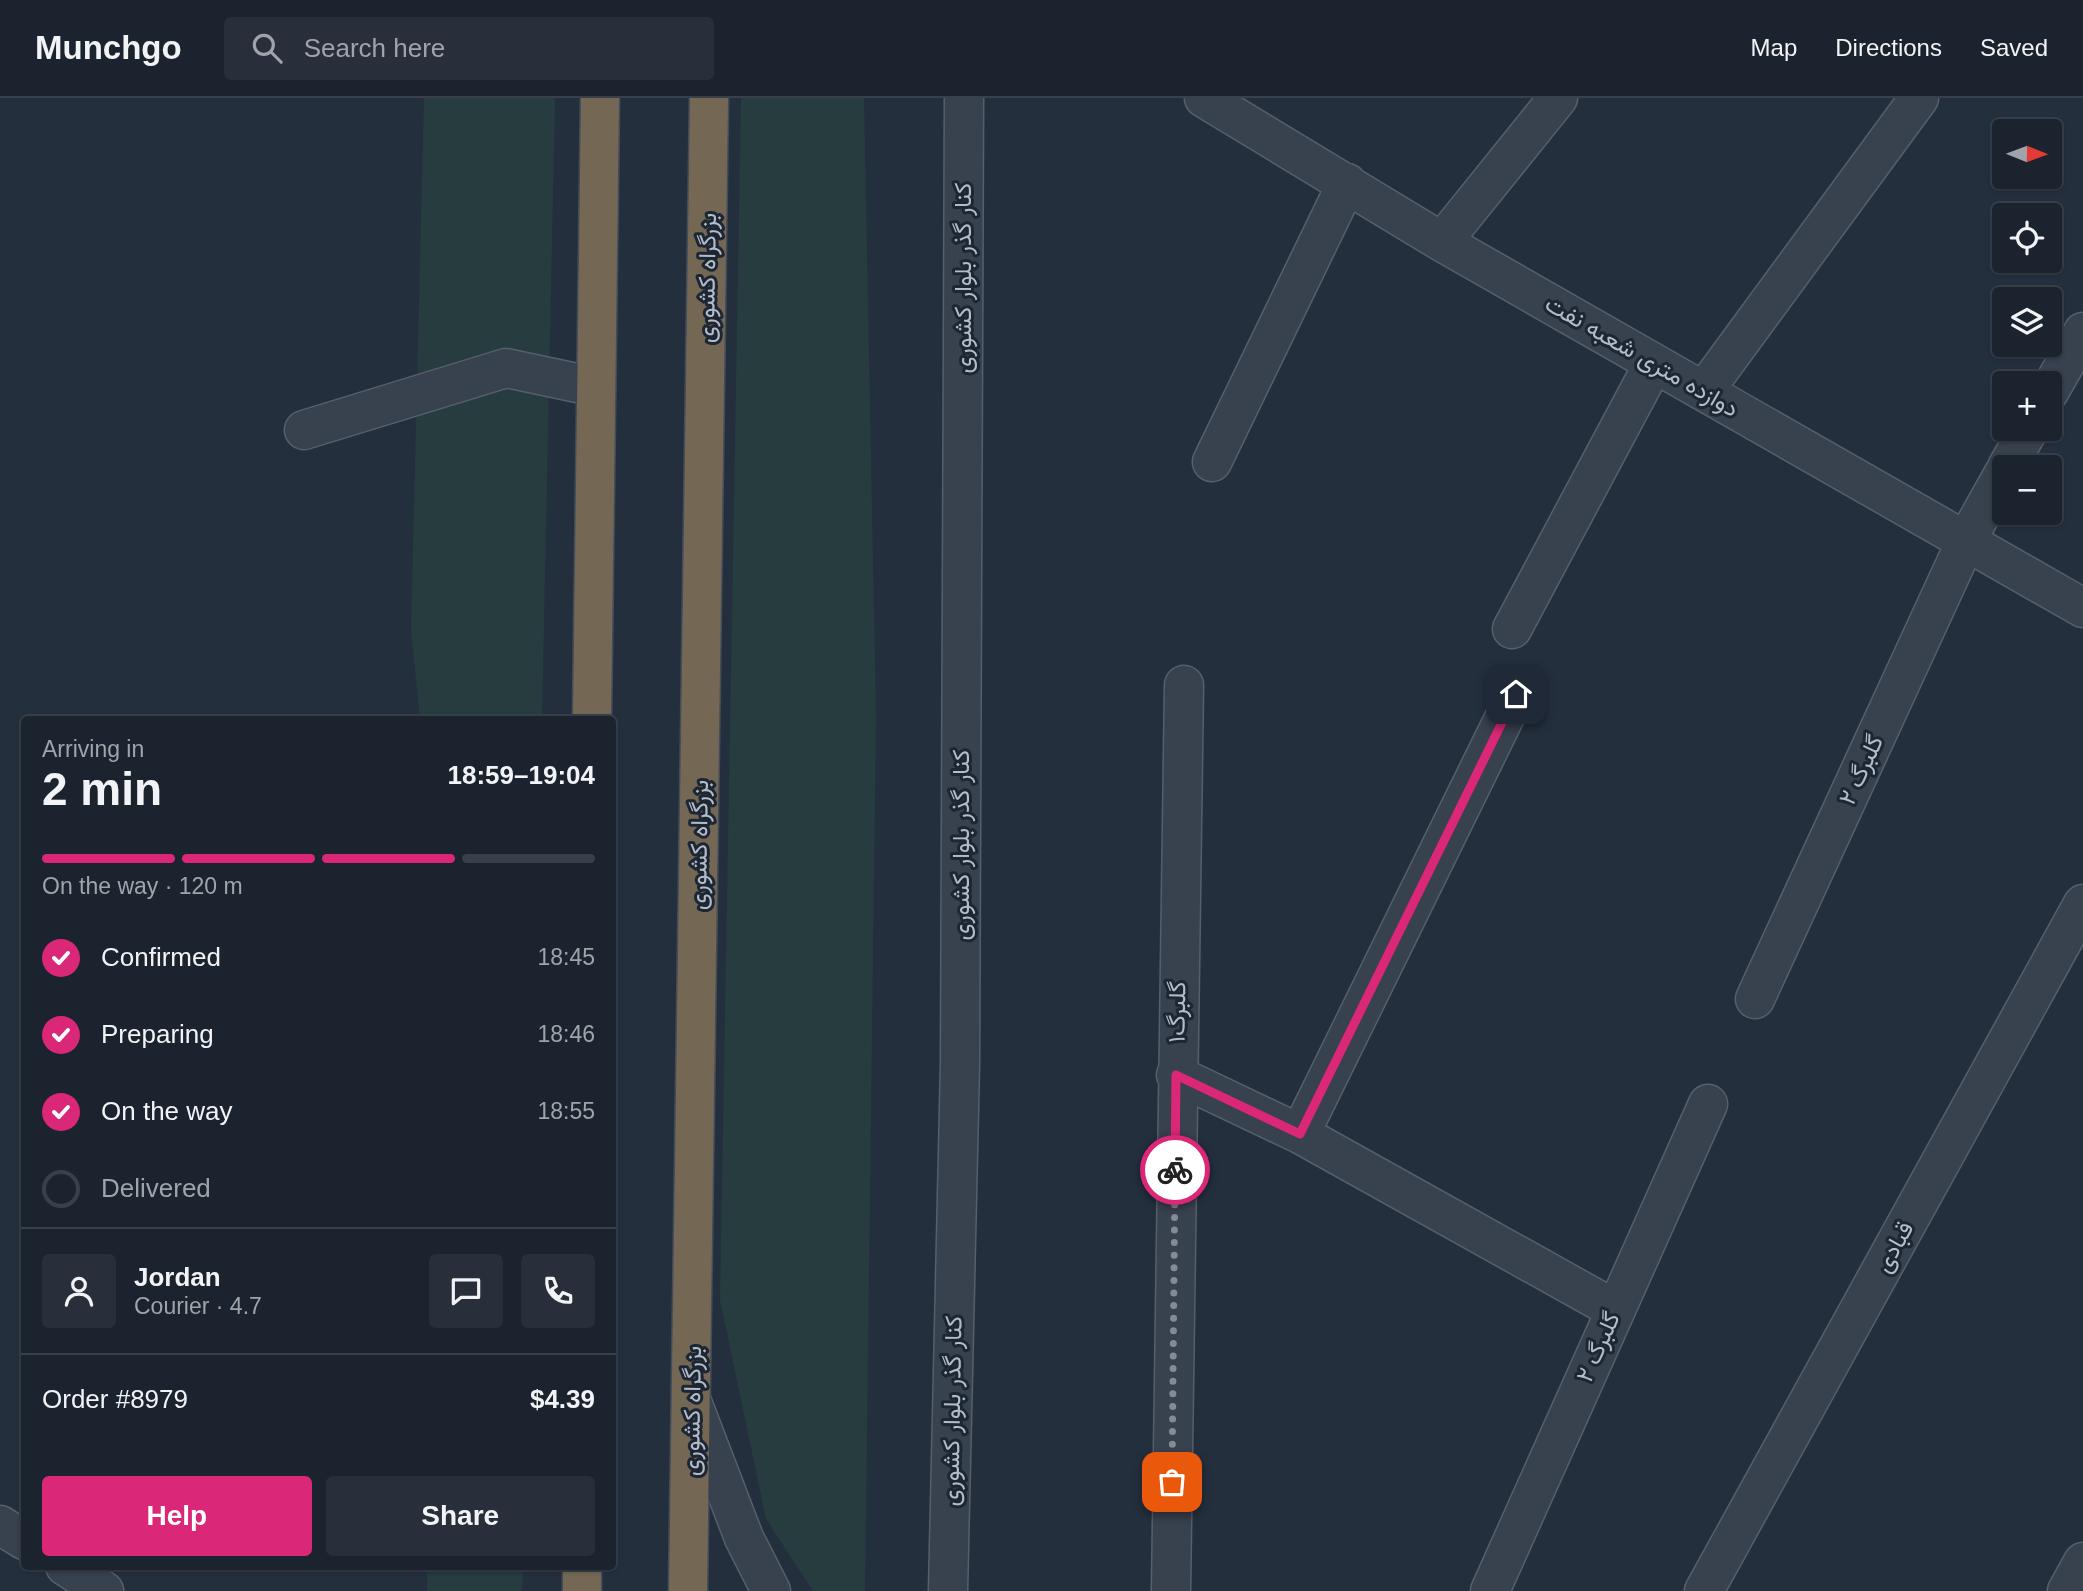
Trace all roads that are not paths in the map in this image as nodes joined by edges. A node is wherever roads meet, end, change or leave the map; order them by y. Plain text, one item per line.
1 (600, 98) edge
2 (709, 98) edge
3 (964, 98) edge
4 (1559, 98) edge
5 (1919, 98) edge
6 (1222, 102) edge
7 (1347, 183) junction
8 (1442, 242) junction
9 (2083, 332) edge
10 (1654, 363) junction
11 (2061, 371) edge
12 (596, 387) junction
13 (1704, 391) junction
14 (304, 430) dead end
15 (1212, 461) dead end
16 (1992, 494) edge
17 (1966, 541) junction
18 (2083, 608) edge
19 (1512, 629) dead end
20 (1184, 684) dead end
21 (1516, 694) dead end
22 (592, 716) edge
23 (2083, 904) edge
24 (1755, 999) dead end
25 (1176, 1075) junction
26 (1708, 1104) dead end
27 (1300, 1134) junction
28 (1614, 1309) junction
29 (692, 1402) junction
30 (0, 1525) edge
31 (21, 1538) edge
32 (2083, 1563) edge
33 (71, 1570) edge
34 (582, 1570) edge
35 (104, 1591) edge
36 (582, 1591) edge
37 (688, 1591) edge
38 (771, 1591) edge
39 (948, 1591) edge
40 (1171, 1591) edge
41 (1490, 1591) edge
42 (1704, 1591) edge
43 (2067, 1591) edge

1 - 12 highway
2 - 29 highway, بزرگراه کشوری
3 - 39 street, کنار گذر بلوار کشوری
4 - 8 street
5 - 13 street
6 - 7 street, دوازده متری شعبه نفت
7 - 8 street, دوازده متری شعبه نفت
7 - 15 street
8 - 10 street, دوازده متری شعبه نفت
9 - 11 street
10 - 13 street, دوازده متری شعبه نفت
10 - 19 street
12 - 14 street
12 - 22 highway
13 - 17 street, دوازده متری شعبه نفت
16 - 17 street, گلبرگ ۲
17 - 18 street, دوازده متری شعبه نفت
17 - 24 street, گلبرگ ۲
20 - 25 street, گلبرگ۱
21 - 27 street
23 - 42 street, قبادی
25 - 27 street
25 - 40 street, گلبرگ۱
26 - 28 street, گلبرگ ۲
27 - 28 street
28 - 41 street, گلبرگ ۲
29 - 37 highway, بزرگراه کشوری
29 - 38 street
30 - 31 street
32 - 43 street
33 - 35 street
34 - 36 highway

